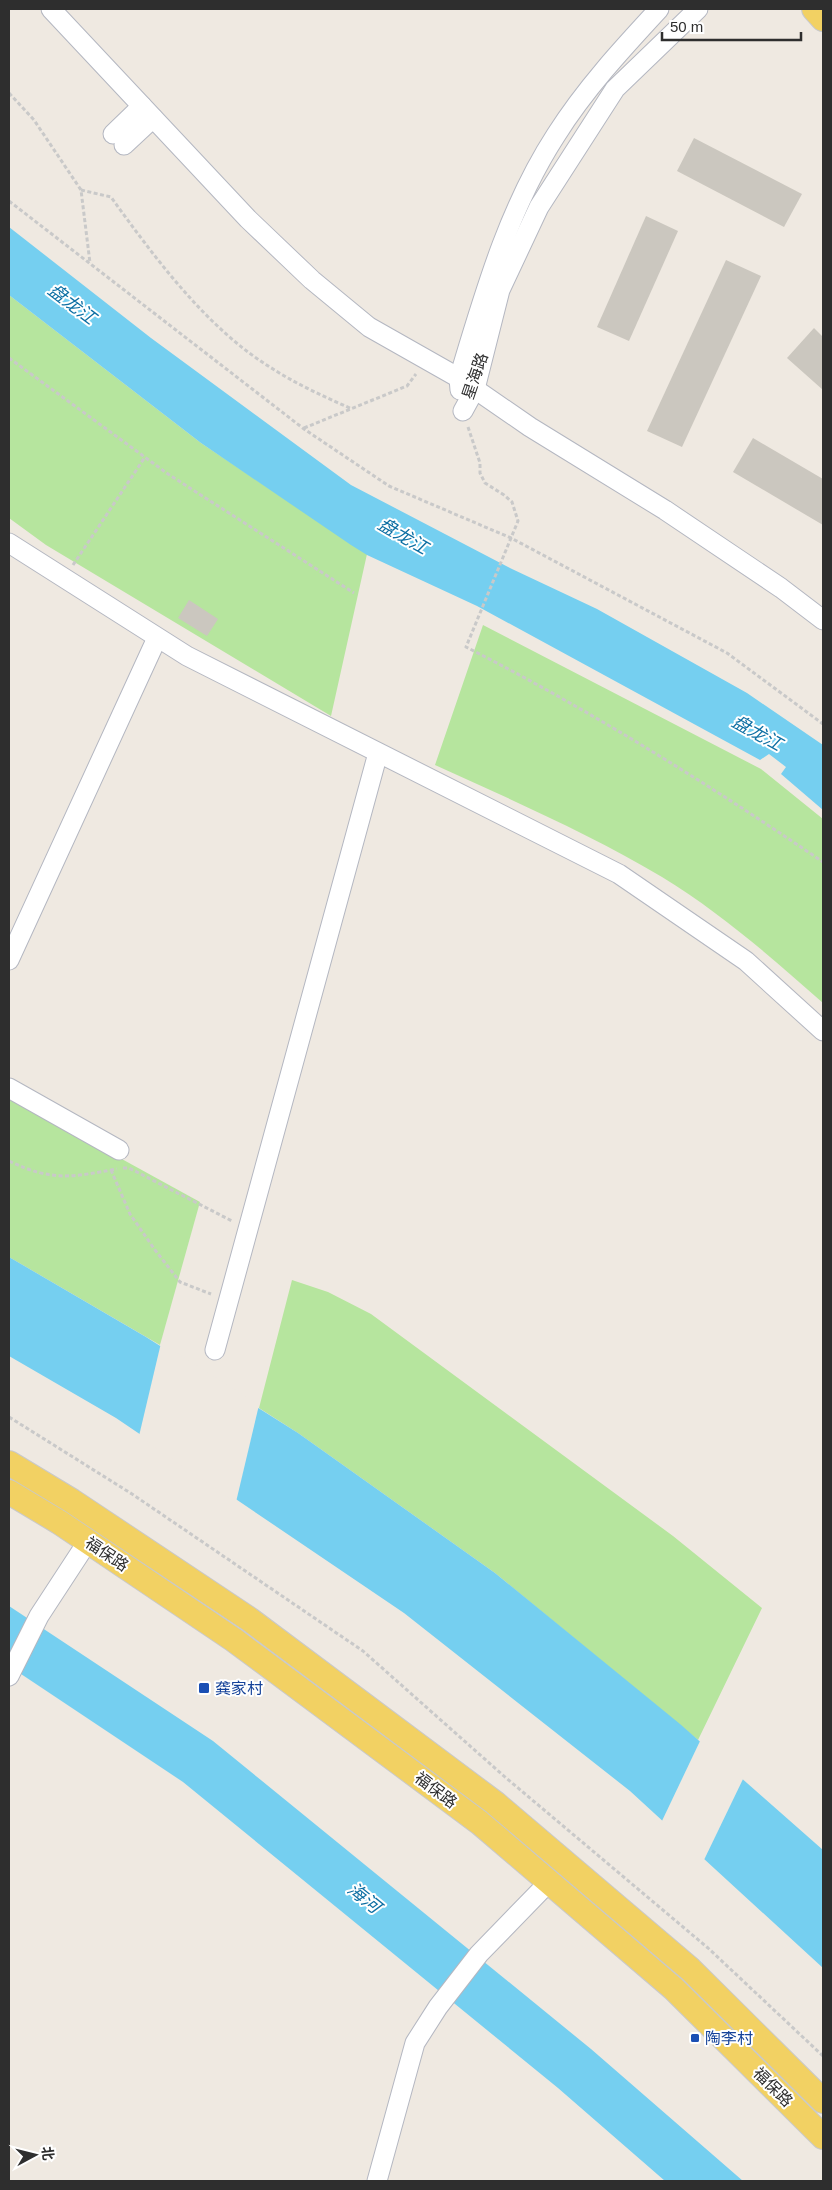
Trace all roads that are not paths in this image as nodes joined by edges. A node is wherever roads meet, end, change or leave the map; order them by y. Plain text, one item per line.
1 (51, 9) edge
2 (660, 9) edge
3 (698, 9) edge
4 (814, 9) edge
5 (823, 19) edge
6 (148, 112) junction
7 (119, 140) dead end
8 (458, 378) junction
9 (475, 389) junction
10 (9, 543) edge
11 (823, 620) edge
12 (157, 638) junction
13 (378, 753) junction
14 (9, 960) edge
15 (823, 1031) edge
16 (9, 1088) edge
17 (120, 1150) dead end
18 (215, 1350) dead end
19 (9, 1463) edge
20 (9, 1492) edge
21 (88, 1541) junction
22 (9, 1676) edge
23 (549, 1882) junction
24 (823, 2101) edge
25 (823, 2137) edge
26 (377, 2181) edge

1 - 6 street
2 - 8 street, 星海路
3 - 9 street, 星海路
4 - 5 main road
6 - 7 street
6 - 8 street
8 - 9 street
8 - 9 street, 星海路
9 - 11 street
10 - 12 street
12 - 13 street
12 - 14 street
13 - 15 street
13 - 18 street
16 - 17 street
19 - 24 main road, 福保路
20 - 21 main road, 福保路
21 - 22 street
21 - 23 main road, 福保路
23 - 25 main road, 福保路
23 - 26 street

